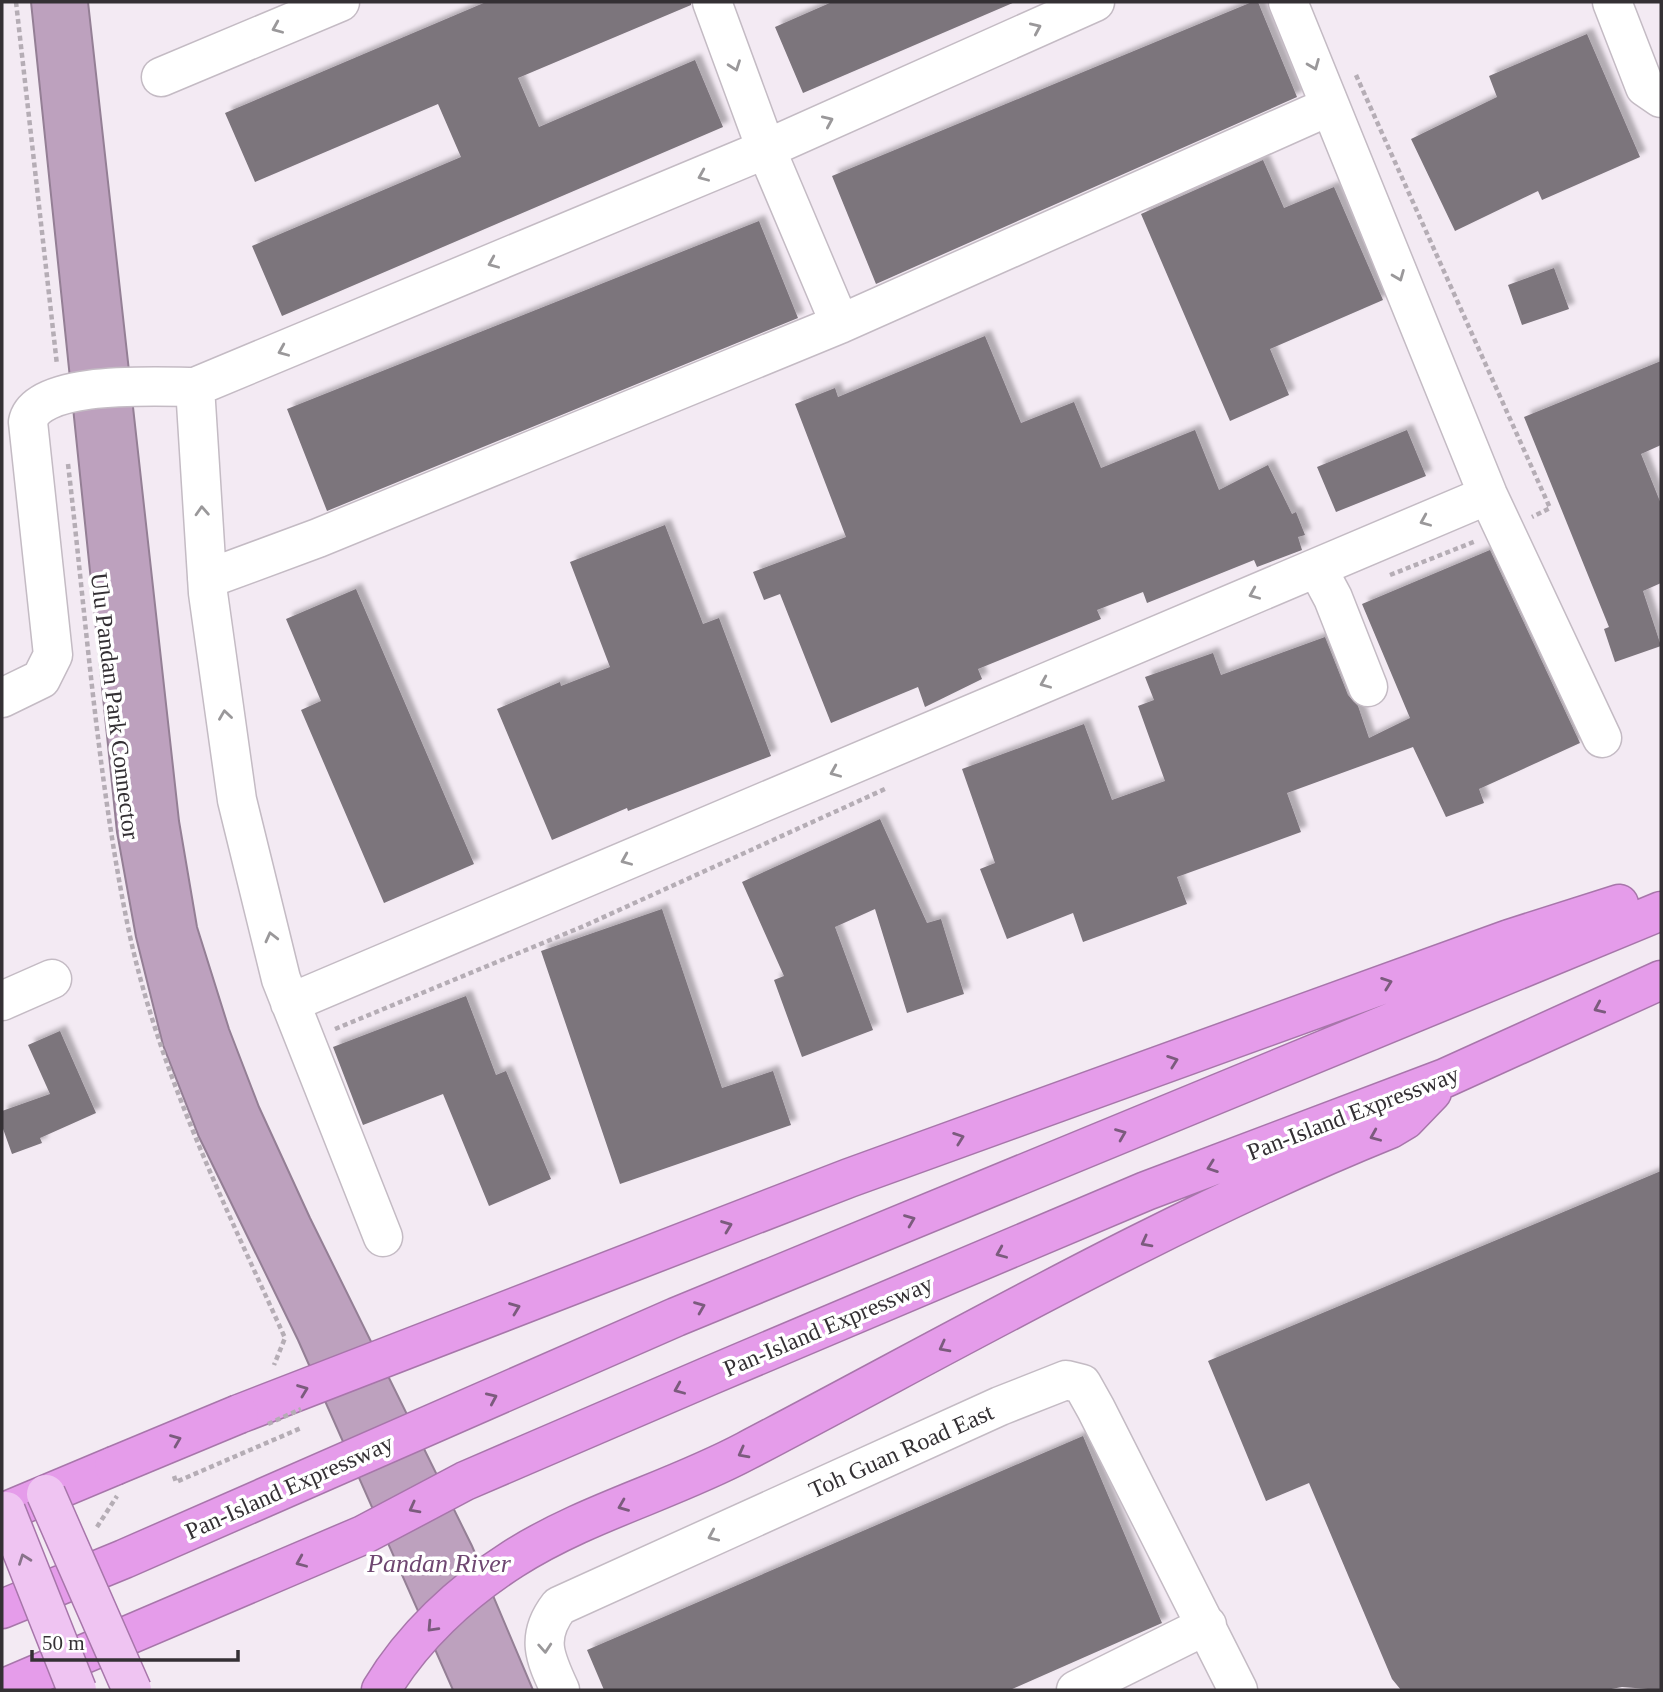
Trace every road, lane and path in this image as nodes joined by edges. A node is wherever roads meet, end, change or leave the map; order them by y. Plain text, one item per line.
1 (16, 2) edge
2 (340, 2) edge
3 (1095, 2) edge
4 (1612, 2) edge
5 (715, 3) edge
6 (1300, 6) edge
7 (1352, 65) dead end
8 (161, 76) dead end
9 (1661, 98) edge
10 (1330, 106) junction
11 (766, 149) junction
12 (840, 324) junction
13 (195, 387) junction
14 (64, 393) junction
15 (68, 461) dead end
16 (1488, 495) junction
17 (1505, 530) junction
18 (1317, 568) junction
19 (206, 579) junction
20 (1382, 579) dead end
21 (1368, 687) dead end
22 (2, 698) edge
23 (1602, 738) dead end
24 (890, 787) dead end
25 (1661, 891) edge
26 (1661, 911) edge
27 (52, 979) dead end
28 (1661, 980) edge
29 (2, 1001) edge
30 (290, 1003) junction
31 (305, 1042) junction
32 (1445, 1078) junction
33 (383, 1237) dead end
34 (272, 1372) dead end
35 (301, 1409) dead end
36 (263, 1426) dead end
37 (123, 1486) dead end
38 (46, 1494) junction
39 (4, 1512) edge
40 (92, 1535) dead end
41 (2, 1609) edge
42 (1207, 1625) junction
43 (2, 1689) edge
44 (77, 1690) edge
45 (132, 1690) edge
46 (382, 1690) edge
47 (561, 1690) edge
48 (1076, 1690) edge
49 (1238, 1690) edge

1 - 14 path
2 -> 8 street
11 -> 3 street
4 - 9 street
5 -> 11 street
6 -> 10 street
7 - 17 path
10 - 12 street
10 -> 16 street
11 - 12 street
11 -> 13 street
12 - 19 street
13 - 14 street
19 -> 13 street
14 - 22 street
15 - 34 path, Ulu Pandan Park Connector
16 - 17 street
16 -> 18 street
17 - 20 path
17 - 23 street
18 - 21 street
18 -> 30 street
30 -> 19 street
24 - 31 path
38 -> 25 highway, bridge
41 -> 26 highway, Pan-Island Expressway
27 - 29 street
28 -> 32 highway, Pan-Island Expressway
30 - 31 street
31 - 33 street
32 -> 43 highway, Pan-Island Expressway
32 -> 46 highway
35 - 36 path, bridge
37 - 40 path, bridge
38 - 39 highway
38 - 45 main road, bridge
44 -> 39 main road, bridge
42 -> 47 street, Toh Guan Road East
42 - 48 street
42 - 49 street, Toh Guan Road East

